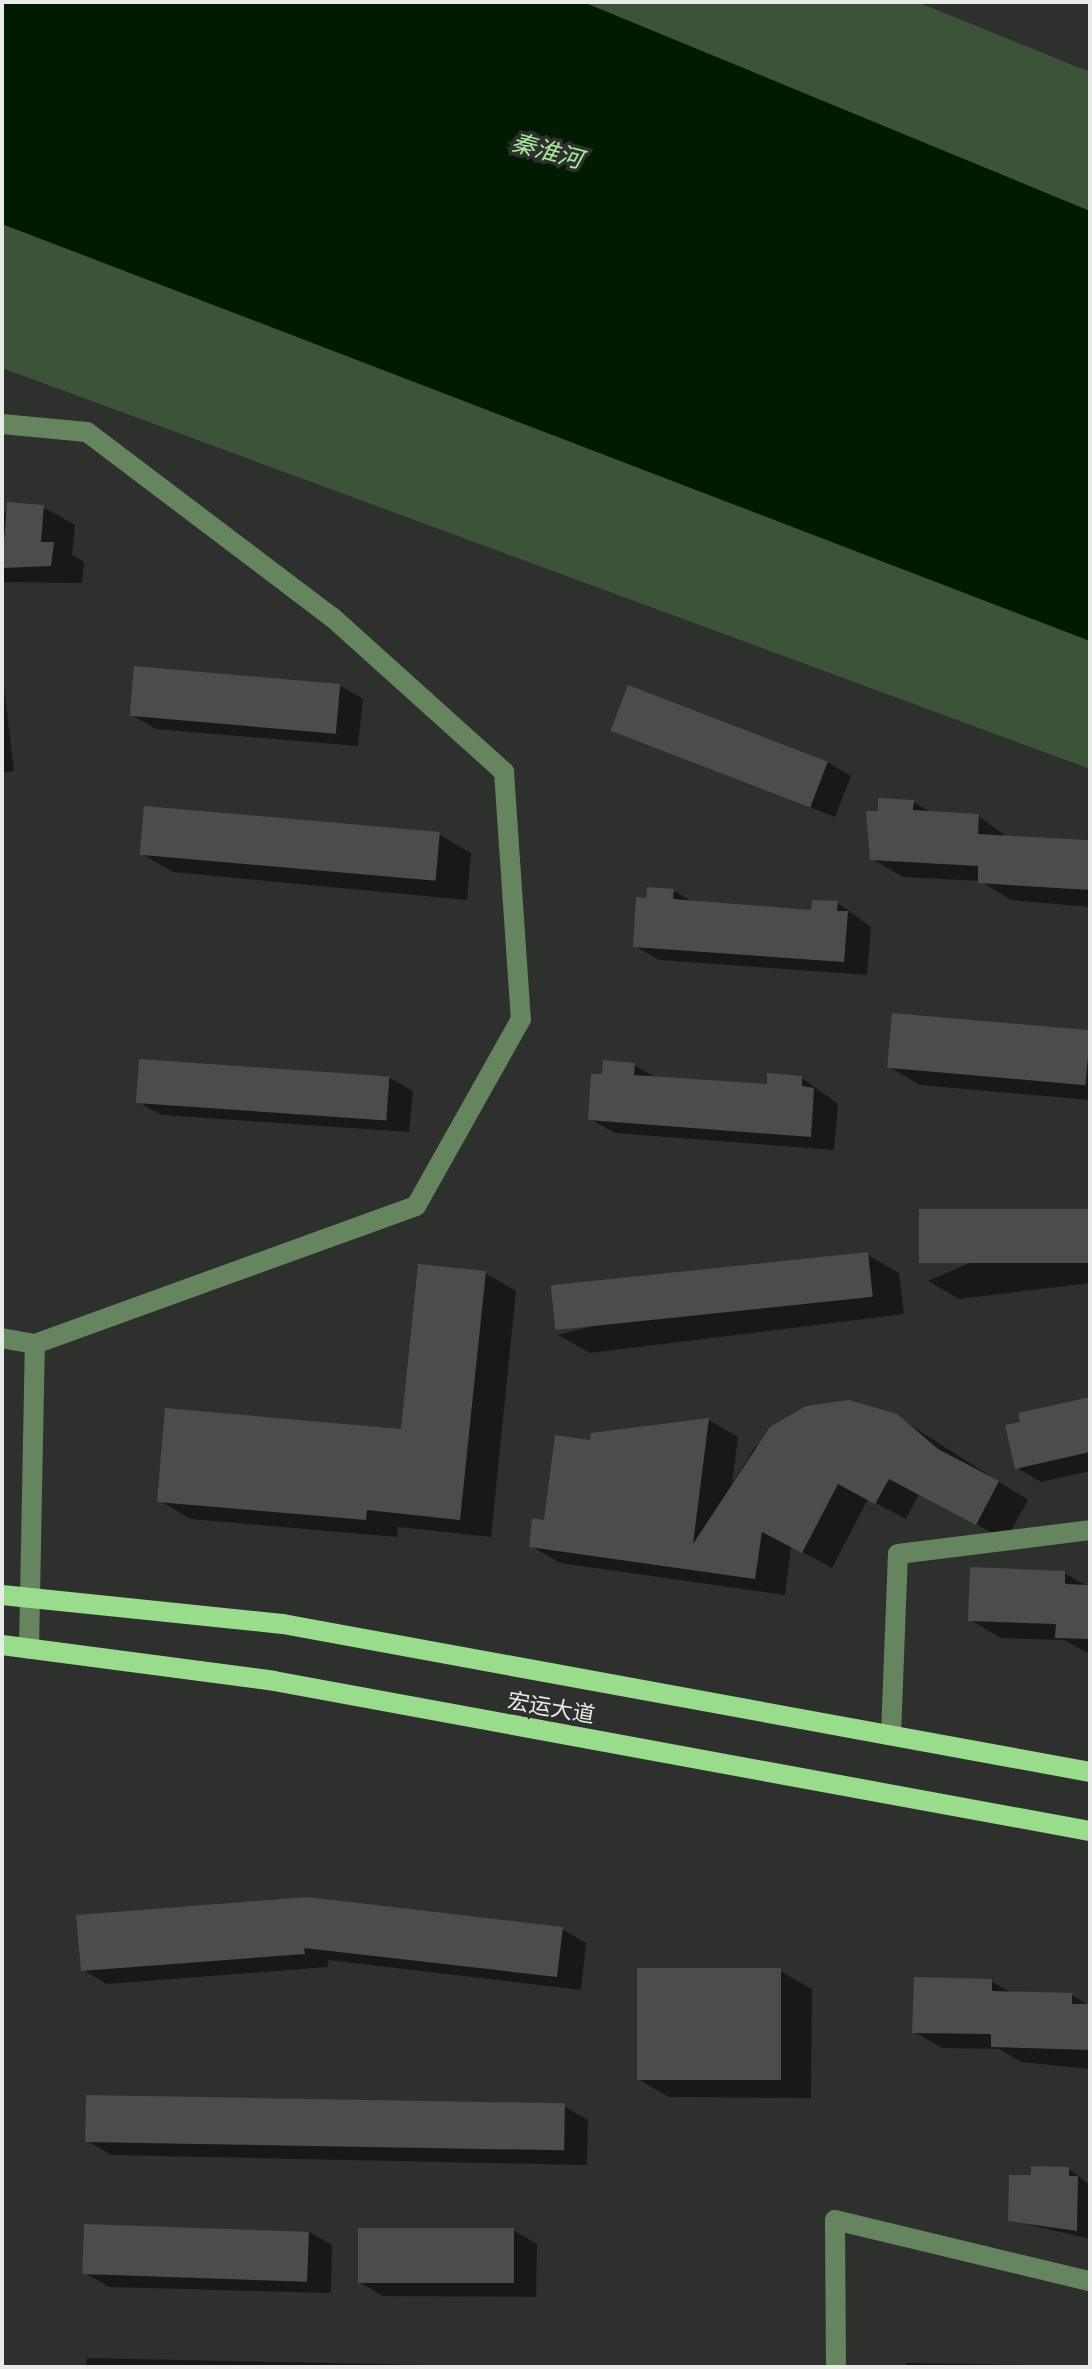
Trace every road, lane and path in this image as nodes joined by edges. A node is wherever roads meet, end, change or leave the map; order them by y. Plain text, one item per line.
1 (2, 424) edge
2 (2, 1338) edge
3 (35, 1344) junction
4 (1090, 1530) edge
5 (2, 1595) edge
6 (30, 1599) junction
7 (2, 1645) edge
8 (29, 1649) junction
9 (891, 1735) junction
10 (1090, 1772) edge
11 (1090, 1831) edge
12 (1090, 2281) edge
13 (836, 2367) edge

1 - 3 street
2 - 3 street
3 - 6 street
4 - 9 street
5 - 6 main road, 宏运大道
6 - 8 street
6 - 9 main road, 宏运大道
7 - 8 main road, 宏运大道
8 - 11 main road, 宏运大道
9 - 10 main road, 宏运大道
12 - 13 street

